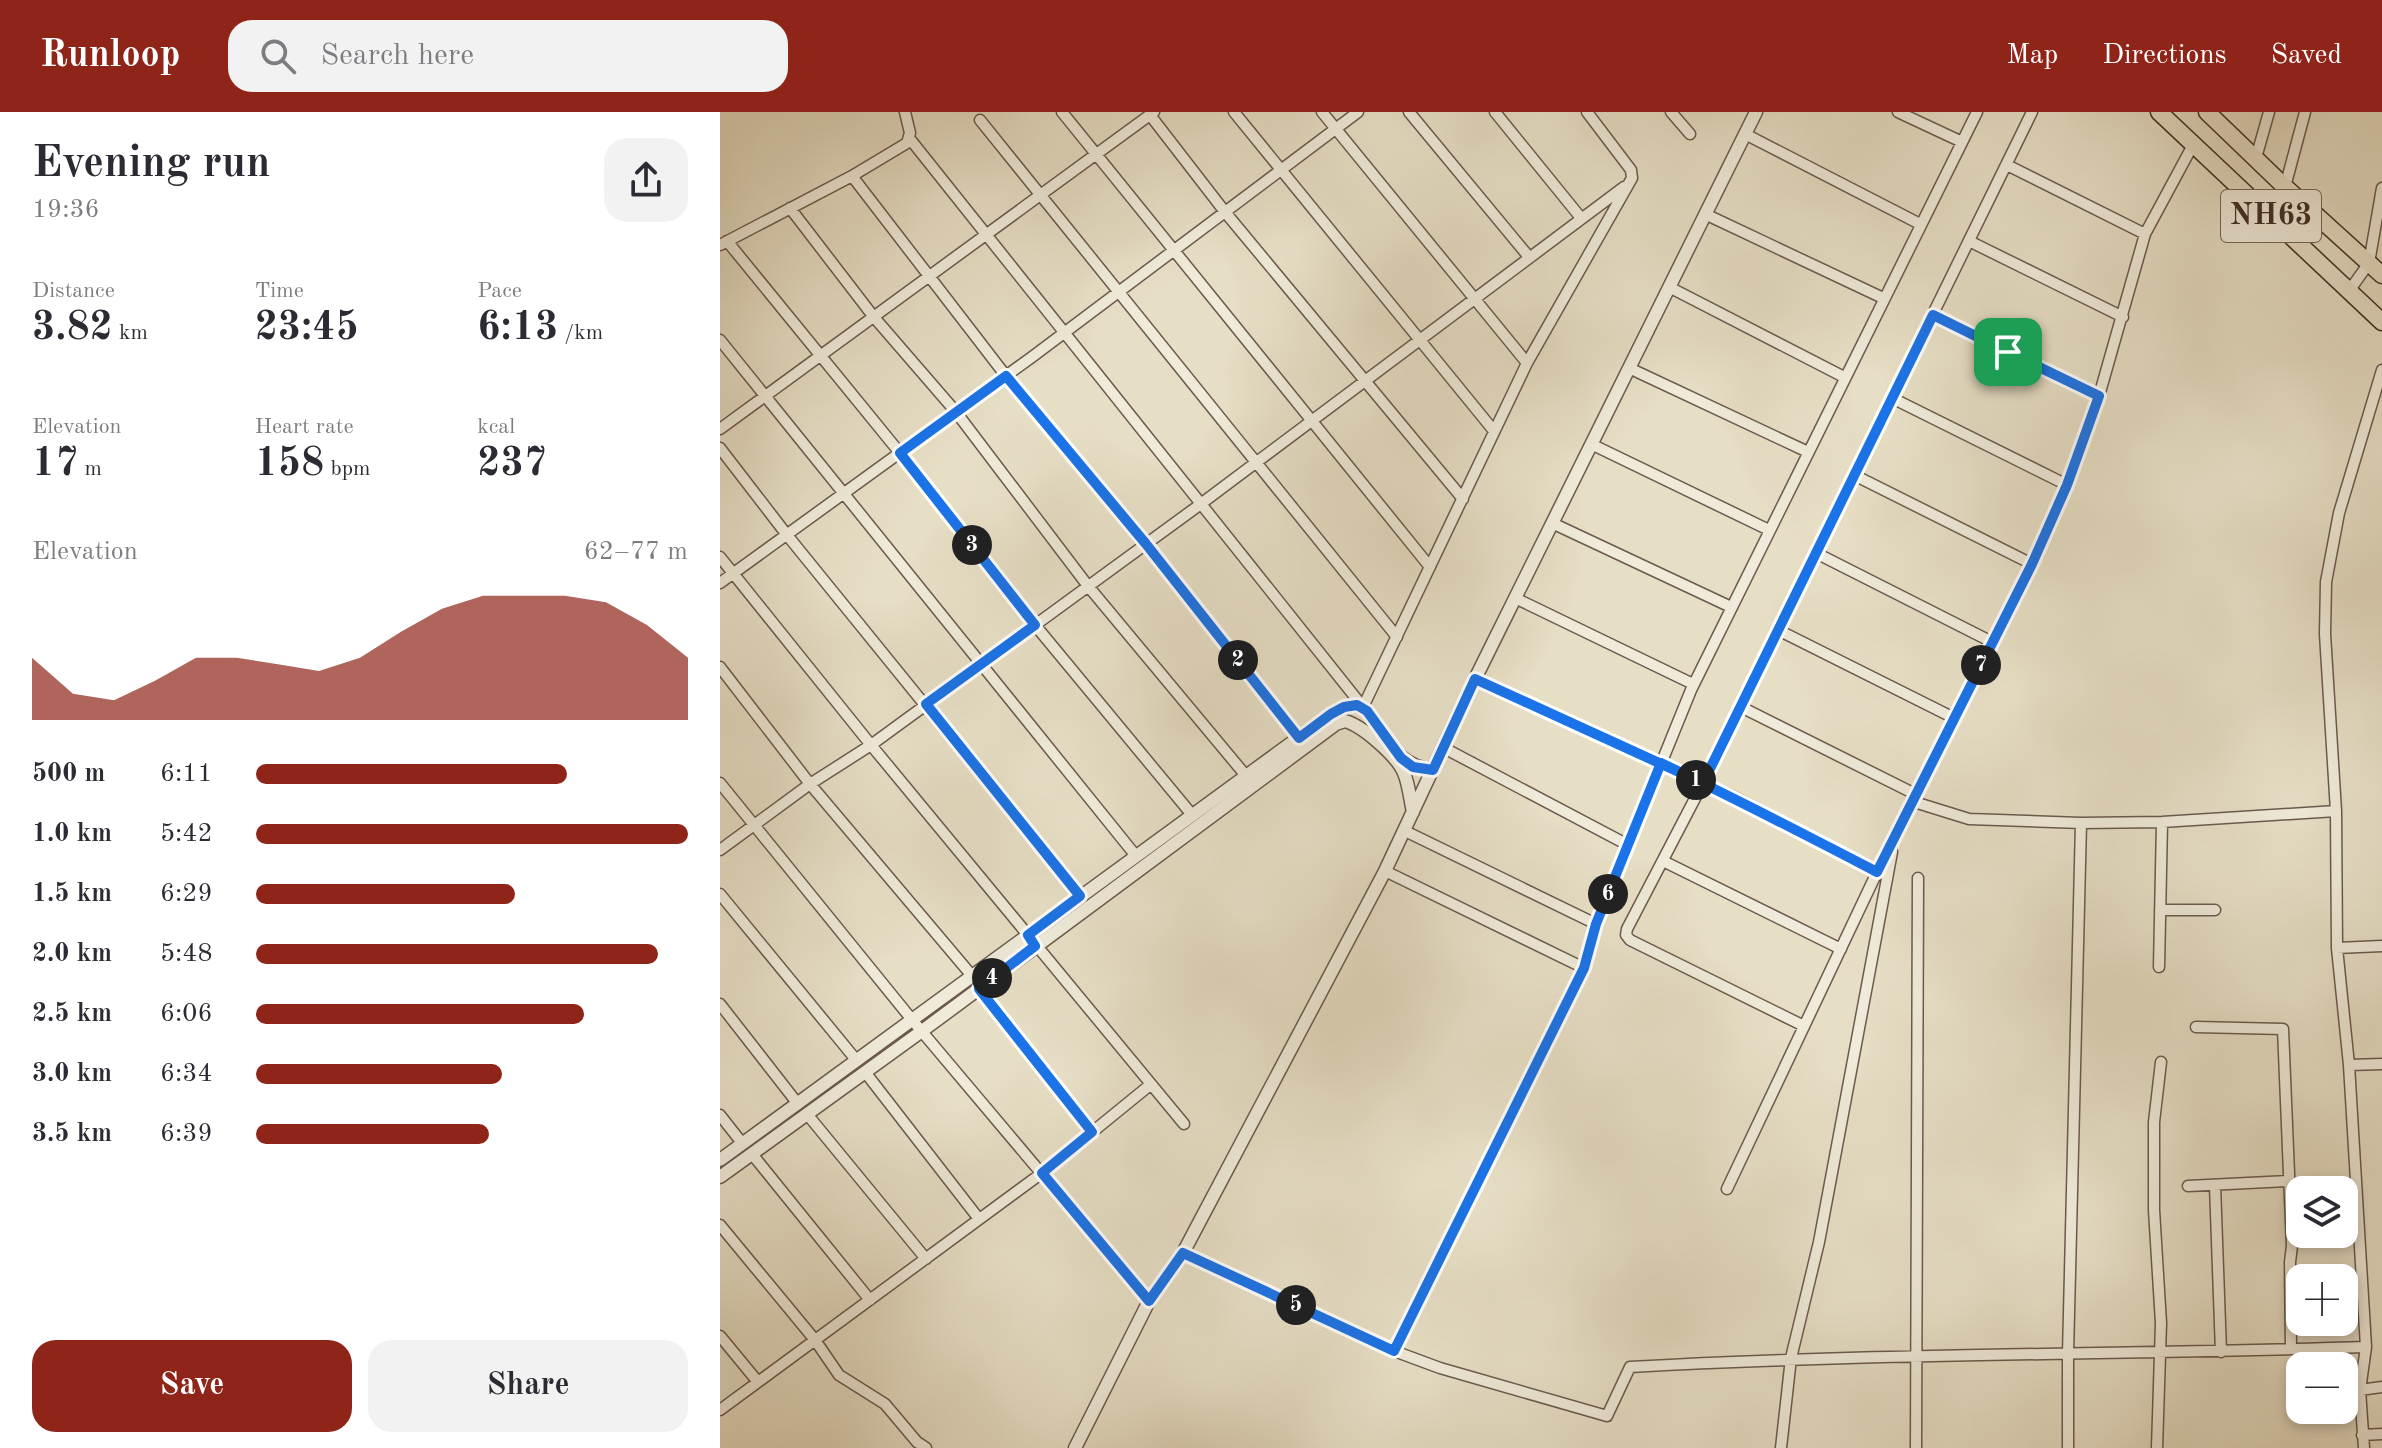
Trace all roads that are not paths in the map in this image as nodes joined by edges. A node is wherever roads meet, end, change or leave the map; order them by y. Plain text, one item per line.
1 (905, 112) edge
2 (1062, 112) edge
3 (1234, 112) edge
4 (1322, 112) edge
5 (1358, 112) edge
6 (1409, 112) edge
7 (1495, 112) edge
8 (1587, 112) edge
9 (1671, 112) edge
10 (1756, 112) edge
11 (1898, 112) edge
12 (1977, 112) edge
13 (2032, 112) edge
14 (2159, 112) edge
15 (2207, 112) edge
16 (2269, 112) edge
17 (2305, 112) edge
18 (1152, 113) edge
19 (980, 120) dead end
20 (1336, 129) junction
21 (1690, 134) dead end
22 (1745, 134) junction
23 (910, 139) junction
24 (1962, 142) junction
25 (2194, 143) junction
26 (1096, 153) junction
27 (2256, 158) junction
28 (2007, 165) junction
29 (1281, 170) junction
30 (852, 176) junction
31 (1629, 183) junction
32 (2285, 187) junction
33 (2382, 188) edge
34 (1040, 193) junction
35 (790, 208) junction
36 (1225, 212) junction
37 (1705, 214) junction
38 (1581, 218) junction
39 (1920, 224) junction
40 (984, 234) junction
41 (2145, 234) junction
42 (1969, 241) junction
43 (724, 243) edge
44 (1174, 250) junction
45 (1529, 257) junction
46 (2369, 263) junction
47 (929, 275) junction
48 (2382, 275) edge
49 (1669, 287) junction
50 (2349, 291) junction
51 (1119, 292) junction
52 (1474, 298) junction
53 (1883, 298) junction
54 (1933, 315) junction
55 (873, 316) junction
56 (2123, 317) junction
57 (2382, 322) edge
58 (1063, 333) junction
59 (720, 340) edge
60 (1419, 340) junction
61 (819, 356) junction
62 (1527, 363) junction
63 (1629, 368) junction
64 (2382, 370) edge
65 (1006, 376) junction
66 (1844, 377) junction
67 (1364, 381) junction
68 (766, 395) junction
69 (2099, 396) junction
70 (1892, 398) junction
71 (956, 412) junction
72 (1310, 421) junction
73 (720, 429) edge
74 (1494, 431) junction
75 (1591, 444) junction
76 (720, 448) edge
77 (1808, 452) junction
78 (900, 453) junction
79 (1256, 462) junction
80 (1854, 475) junction
81 (2067, 485) junction
82 (844, 493) junction
83 (1463, 499) junction
84 (1202, 503) junction
85 (1552, 523) junction
86 (1769, 530) junction
87 (787, 535) junction
88 (1146, 544) junction
89 (1816, 553) junction
90 (720, 557) edge
91 (2032, 564) junction
92 (1430, 567) junction
93 (734, 574) junction
94 (720, 583) edge
95 (1088, 586) junction
96 (1515, 598) junction
97 (1731, 607) junction
98 (1035, 625) junction
99 (1778, 630) junction
100 (1397, 637) junction
101 (1992, 642) junction
102 (982, 664) junction
103 (720, 667) edge
104 (1475, 679) junction
105 (1693, 684) junction
106 (926, 704) junction
107 (1363, 707) junction
108 (1741, 707) junction
109 (1954, 718) junction
110 (1299, 738) junction
111 (871, 745) junction
112 (1444, 748) junction
113 (1661, 763) junction
114 (1433, 770) junction
115 (1247, 777) junction
116 (720, 783) edge
117 (1703, 783) junction
118 (810, 784) junction
119 (1913, 797) junction
120 (2336, 811) junction
121 (1413, 812) junction
122 (1193, 816) junction
123 (2162, 822) junction
124 (2081, 823) junction
125 (753, 826) junction
126 (1897, 830) junction
127 (1405, 831) junction
128 (1628, 845) junction
129 (720, 850) edge
130 (1136, 856) junction
131 (1663, 861) junction
132 (1385, 871) junction
133 (1877, 872) junction
134 (1918, 878) dead end
135 (720, 894) edge
136 (1080, 896) junction
137 (2160, 910) junction
138 (2215, 910) dead end
139 (1596, 924) junction
140 (1032, 940) junction
141 (2382, 946) edge
142 (2337, 948) junction
143 (1841, 949) junction
144 (2159, 967) dead end
145 (1584, 968) junction
146 (976, 983) junction
147 (720, 1004) edge
148 (913, 1021) junction
149 (1804, 1026) junction
150 (2196, 1027) dead end
151 (922, 1031) junction
152 (2161, 1062) dead end
153 (2382, 1064) edge
154 (2349, 1065) junction
155 (861, 1066) junction
156 (1150, 1085) junction
157 (803, 1109) junction
158 (720, 1115) edge
159 (1184, 1124) dead end
160 (1092, 1132) junction
161 (742, 1143) junction
162 (752, 1154) junction
163 (720, 1160) edge
164 (1042, 1173) junction
165 (2289, 1176) edge
166 (720, 1177) edge
167 (2286, 1181) edge
168 (2215, 1185) junction
169 (2188, 1186) dead end
170 (1727, 1189) dead end
171 (979, 1219) junction
172 (720, 1225) edge
173 (2292, 1248) edge
174 (1183, 1253) junction
175 (926, 1259) junction
176 (870, 1300) junction
177 (1149, 1301) junction
178 (720, 1336) edge
179 (815, 1340) junction
180 (2366, 1347) junction
181 (2291, 1349) junction
182 (1394, 1351) junction
183 (2160, 1352) junction
184 (2221, 1352) junction
185 (2068, 1354) junction
186 (1915, 1356) junction
187 (1791, 1358) junction
188 (758, 1382) junction
189 (2382, 1387) edge
190 (2360, 1390) junction
191 (720, 1410) edge
192 (2382, 1434) edge
193 (2362, 1435) junction
194 (926, 1448) edge
195 (1075, 1448) edge
196 (1781, 1448) edge
197 (1916, 1448) edge
198 (2068, 1448) edge
199 (2157, 1448) edge
200 (2364, 1448) edge

1 - 23 street
2 - 26 street
3 - 29 street
4 - 20 street
5 - 20 street
6 - 45 street
7 - 38 street
8 - 31 street
9 - 21 street
10 - 22 street
11 - 24 street
12 - 24 street
13 - 28 street
14 - 25 highway, NH63
15 - 27 highway, NH63
16 - 27 street
17 - 32 street
18 - 26 street
18 - 36 street
19 - 34 street
20 - 29 street
20 - 52 street
22 - 37 street
22 - 39 street
23 - 30 street
23 - 40 street
24 - 39 street
25 - 41 street
25 - 50 highway, NH63
26 - 34 street
26 - 44 street
27 - 32 highway, NH63
28 - 41 street
28 - 42 street
29 - 36 street
29 - 60 street
30 - 35 street
30 - 47 street
31 - 38 street
31 - 62 street
32 - 46 highway, NH63
33 - 46 street
34 - 40 street
34 - 51 street
35 - 43 street
35 - 55 street
36 - 44 street
36 - 67 street
37 - 49 street
37 - 53 street
38 - 45 street
39 - 53 street
40 - 47 street
40 - 58 street
41 - 56 street
42 - 54 street
42 - 56 street
43 - 61 street
44 - 51 street
44 - 72 street
45 - 52 street
46 - 48 highway, NH63
46 - 50 street
47 - 55 street
47 - 65 street
49 - 63 street
49 - 66 street
50 - 57 highway, NH63
51 - 58 street
51 - 79 street
52 - 60 street
52 - 62 street
53 - 66 street
54 - 69 street
54 - 70 street
55 - 61 street
55 - 71 street
56 - 69 street
58 - 65 street
58 - 84 street
59 - 68 street
60 - 67 street
60 - 74 street
61 - 68 street
61 - 78 street
62 - 74 street
63 - 75 street
63 - 77 street
64 - 120 street
65 - 71 street
65 - 88 street
66 - 77 street
67 - 72 street
67 - 83 street
68 - 73 street
68 - 82 street
69 - 81 street
70 - 80 street
70 - 81 street
71 - 78 street
71 - 95 street
72 - 79 street
72 - 92 street
74 - 83 street
75 - 85 street
75 - 86 street
76 - 87 street
77 - 86 street
78 - 82 street
78 - 98 street
79 - 84 street
79 - 100 street
80 - 89 street
80 - 91 street
81 - 91 street
82 - 87 street
82 - 102 street
83 - 92 street
84 - 88 street
84 - 107 street
85 - 96 street
85 - 97 street
86 - 97 street
87 - 93 street
87 - 106 street
88 - 95 street
88 - 110 street
89 - 99 street
89 - 101 street
90 - 93 street
91 - 101 street
92 - 100 street
93 - 94 street
93 - 111 street
95 - 98 street
95 - 115 street
96 - 104 street
96 - 105 street
97 - 105 street
98 - 102 street
98 - 122 street
99 - 108 street
99 - 109 street
100 - 107 street
101 - 109 street
102 - 106 street
102 - 130 street
103 - 118 street
104 - 112 street
104 - 113 street
105 - 113 street
106 - 111 street
106 - 136 street
107 - 110 street
107 - 114 street
108 - 117 street
108 - 119 street
109 - 119 street
110 - 115 street
111 - 118 street
111 - 140 street
112 - 114 street
112 - 128 street
113 - 117 street
113 - 128 street
114 - 121 street
115 - 122 street
116 - 125 street
117 - 131 street
117 - 133 street
118 - 125 street
118 - 146 street
119 - 124 street
119 - 126 street
120 - 123 street
120 - 142 street
121 - 127 street
121 - 140 street
122 - 130 street
123 - 124 street
123 - 137 street
124 - 185 street
125 - 129 street
125 - 148 street
126 - 133 street
126 - 187 street
127 - 132 street
127 - 139 street
128 - 139 street
130 - 136 street
131 - 143 street
131 - 149 street
132 - 145 street
132 - 174 street
133 - 143 street
134 - 186 street
135 - 155 street
136 - 140 street
137 - 138 street
137 - 144 street
139 - 145 street
140 - 146 street
140 - 156 street
141 - 142 street
142 - 154 street
143 - 149 street
145 - 182 street
146 - 148 street
146 - 151 street
146 - 160 street
147 - 157 street
148 - 151 street
148 - 155 street
149 - 170 street
150 - 165 street
151 - 155 street
151 - 164 street
152 - 183 street
153 - 154 street
154 - 180 street
155 - 157 street
155 - 171 street
156 - 159 street
156 - 160 street
157 - 161 street
157 - 162 street
157 - 175 street
158 - 161 street
160 - 164 street
161 - 163 street
162 - 166 street
162 - 176 street
164 - 171 street
164 - 177 street
167 - 168 street
168 - 169 street
168 - 184 street
171 - 175 street
172 - 179 street
173 - 181 street
174 - 177 street
174 - 182 street
175 - 176 street
176 - 179 street
177 - 195 street
178 - 188 street
179 - 188 street
179 - 194 street
180 - 181 street
180 - 190 street
181 - 184 street
182 - 187 street
183 - 184 street
183 - 185 street
183 - 199 street
185 - 186 street
185 - 198 street
186 - 187 street
186 - 197 street
187 - 196 street
188 - 191 street
189 - 190 street
190 - 193 street
192 - 193 street
193 - 200 street

